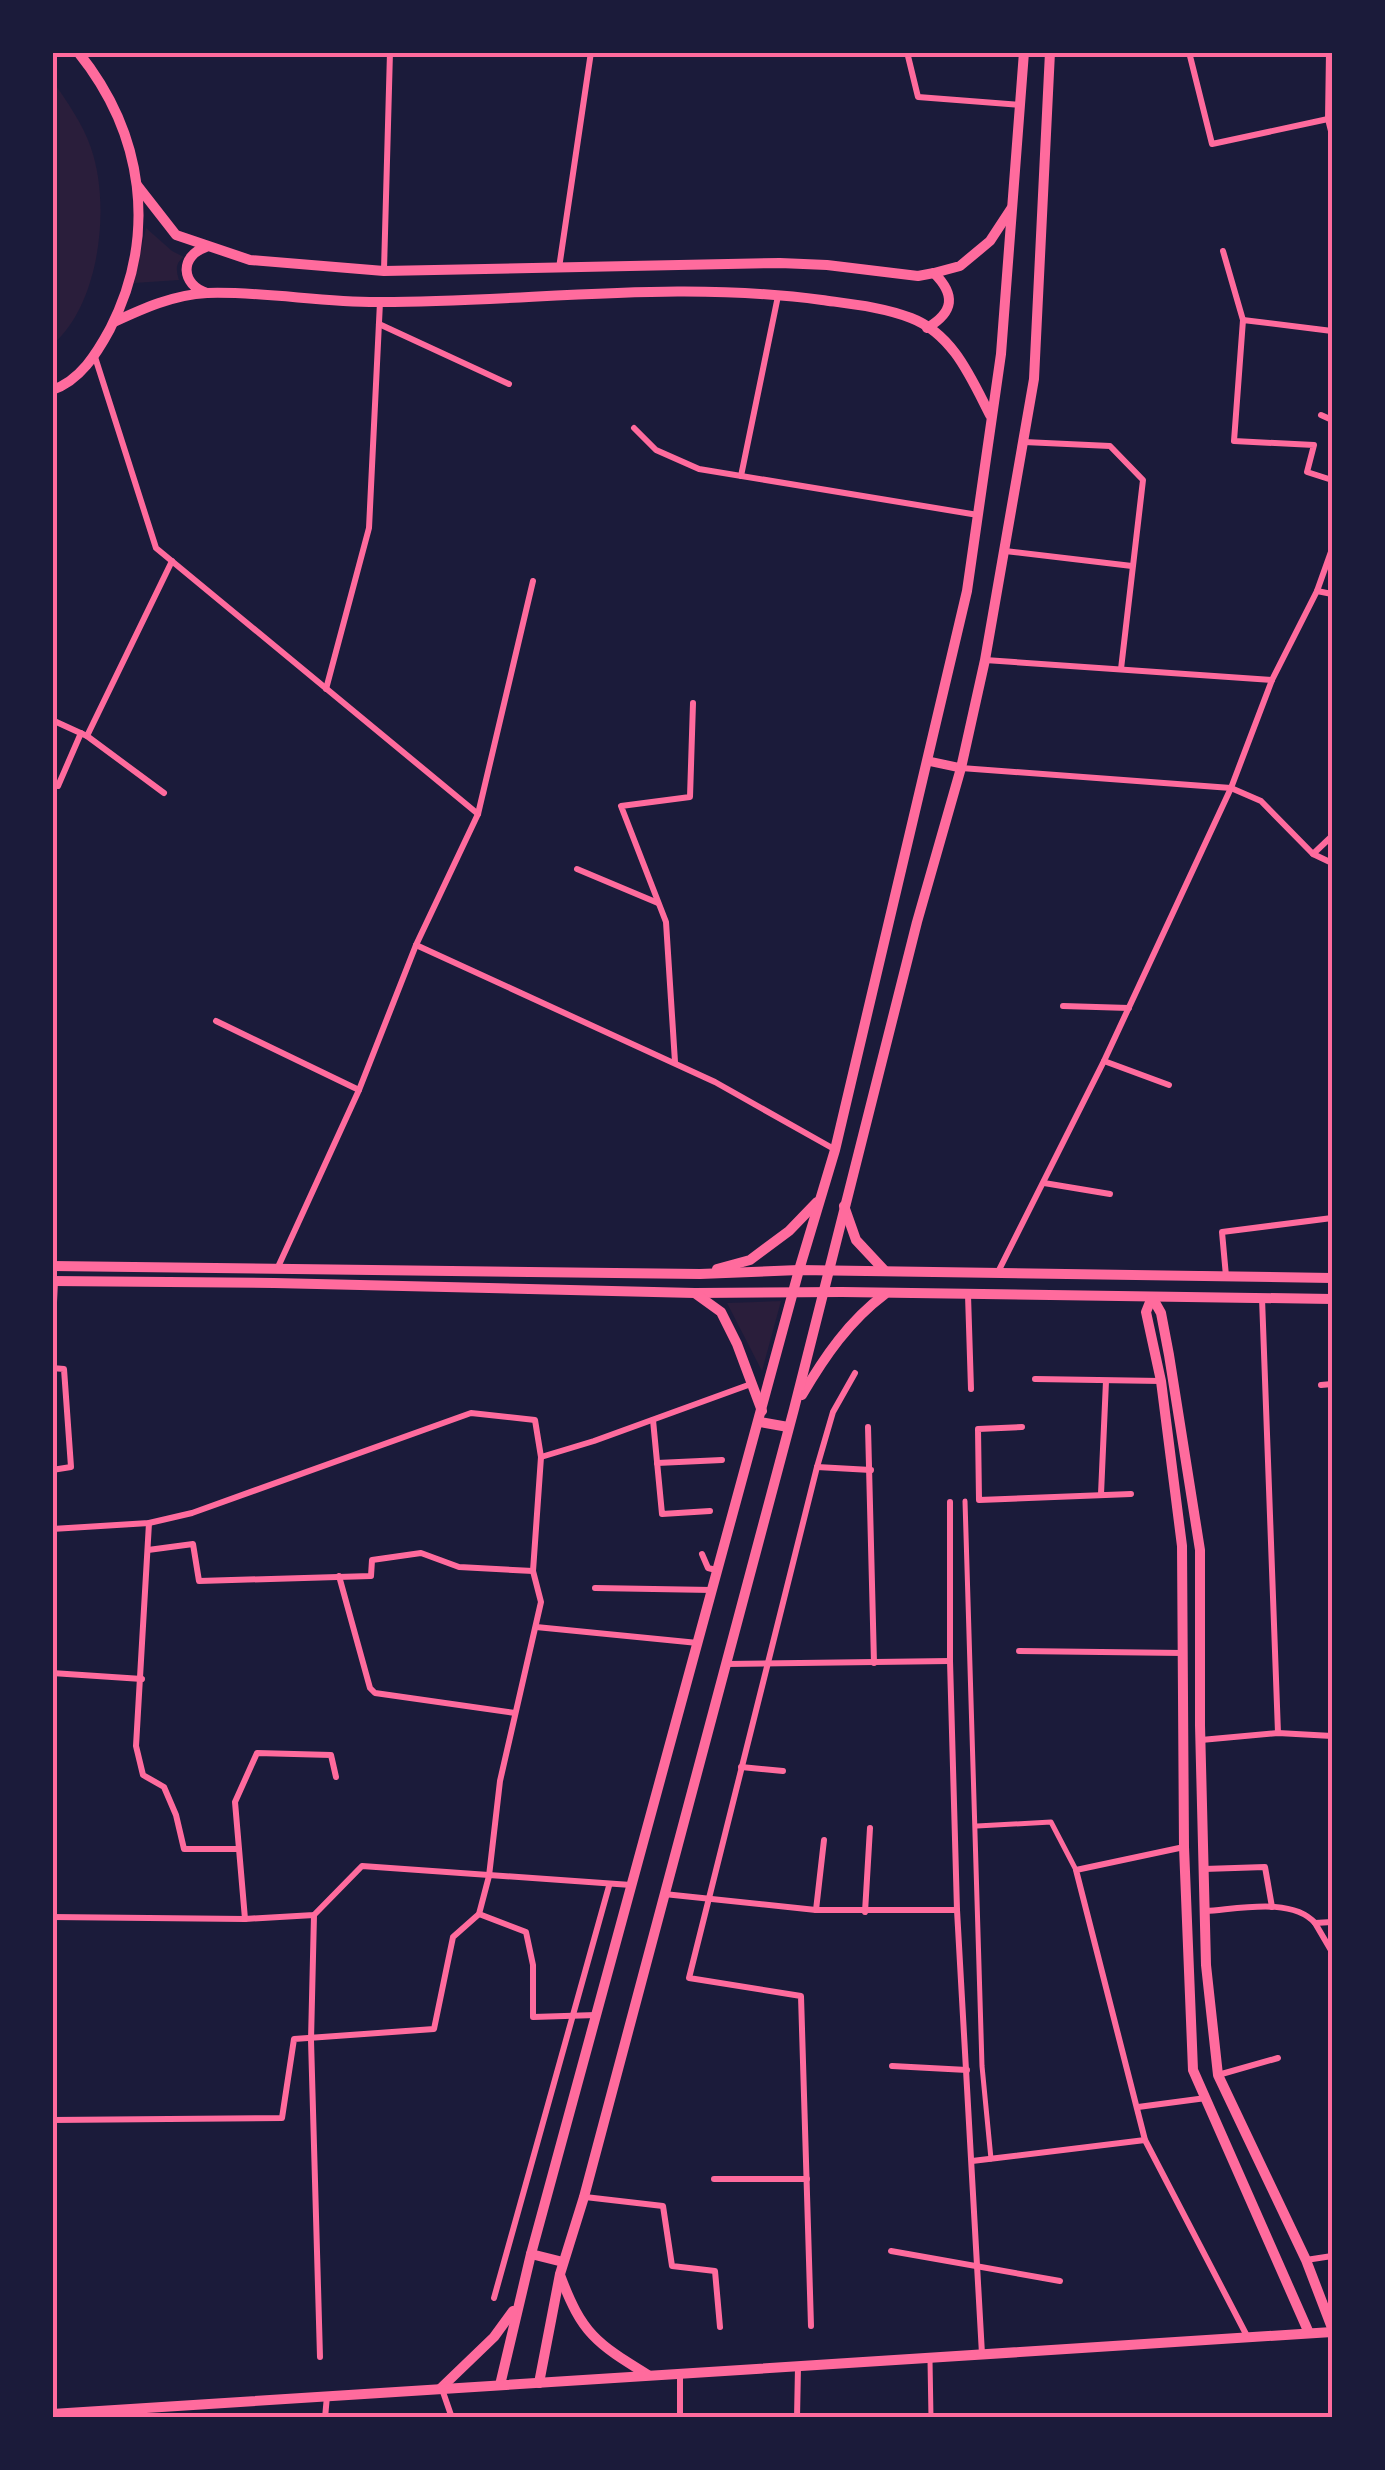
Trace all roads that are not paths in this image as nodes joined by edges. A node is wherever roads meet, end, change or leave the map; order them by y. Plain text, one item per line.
1 (78, 52) edge
2 (390, 52) edge
3 (592, 52) edge
4 (907, 52) edge
5 (1024, 52) edge
6 (1050, 52) edge
7 (1189, 52) edge
8 (1330, 52) edge
9 (1020, 105) junction
10 (1328, 119) junction
11 (1332, 135) edge
12 (137, 185) junction
13 (1012, 208) junction
14 (207, 247) junction
15 (1223, 251) dead end
16 (559, 268) junction
17 (384, 271) junction
18 (934, 273) junction
19 (207, 294) junction
20 (778, 294) junction
21 (380, 302) junction
22 (1243, 320) junction
23 (114, 322) junction
24 (379, 324) junction
25 (927, 328) junction
26 (1332, 330) edge
27 (95, 357) junction
28 (508, 384) dead end
29 (55, 391) edge
30 (1320, 415) dead end
31 (992, 418) junction
32 (1332, 420) edge
33 (634, 428) dead end
34 (1023, 442) junction
35 (742, 476) junction
36 (1332, 480) edge
37 (978, 515) junction
38 (1332, 549) edge
39 (1004, 551) junction
40 (172, 561) junction
41 (1132, 566) junction
42 (533, 581) dead end
43 (1318, 592) junction
44 (1332, 594) edge
45 (985, 660) junction
46 (1121, 669) junction
47 (1272, 680) junction
48 (326, 689) junction
49 (693, 703) dead end
50 (52, 720) edge
51 (84, 735) junction
52 (928, 761) junction
53 (962, 768) junction
54 (58, 786) dead end
55 (1231, 788) junction
56 (164, 793) dead end
57 (478, 814) junction
58 (1332, 836) edge
59 (1313, 854) junction
60 (1332, 863) edge
61 (577, 870) dead end
62 (658, 903) junction
63 (416, 946) junction
64 (1062, 1006) dead end
65 (1128, 1008) junction
66 (216, 1021) dead end
67 (1104, 1061) junction
68 (675, 1062) junction
69 (1170, 1085) dead end
70 (358, 1090) junction
71 (836, 1150) junction
72 (1044, 1183) junction
73 (1110, 1194) dead end
74 (822, 1198) junction
75 (843, 1204) junction
76 (1332, 1218) edge
77 (52, 1266) edge
78 (278, 1267) junction
79 (800, 1270) junction
80 (828, 1270) junction
81 (885, 1271) junction
82 (998, 1272) junction
83 (700, 1274) junction
84 (1226, 1276) junction
85 (1332, 1278) edge
86 (54, 1281) edge
87 (696, 1293) junction
88 (823, 1293) junction
89 (886, 1293) junction
90 (793, 1294) junction
91 (968, 1294) junction
92 (1152, 1297) junction
93 (1262, 1298) junction
94 (1332, 1299) edge
95 (52, 1344) edge
96 (52, 1368) edge
97 (855, 1373) dead end
98 (1035, 1379) dead end
99 (1106, 1380) junction
100 (1161, 1382) junction
101 (751, 1384) junction
102 (1332, 1384) edge
103 (1321, 1385) dead end
104 (971, 1389) dead end
105 (794, 1409) junction
106 (761, 1416) junction
107 (653, 1420) junction
108 (788, 1427) junction
109 (868, 1427) dead end
110 (1022, 1427) dead end
111 (541, 1456) junction
112 (722, 1460) dead end
113 (656, 1464) junction
114 (817, 1467) junction
115 (52, 1470) edge
116 (871, 1470) junction
117 (1101, 1494) junction
118 (1130, 1494) dead end
119 (965, 1501) dead end
120 (950, 1502) dead end
121 (710, 1511) dead end
122 (149, 1523) junction
123 (52, 1529) edge
124 (148, 1550) junction
125 (702, 1554) dead end
126 (719, 1571) junction
127 (533, 1572) junction
128 (339, 1576) junction
129 (594, 1588) dead end
130 (713, 1590) junction
131 (536, 1627) junction
132 (699, 1643) junction
133 (1019, 1650) dead end
134 (1182, 1653) junction
135 (950, 1661) junction
136 (874, 1663) junction
137 (725, 1664) junction
138 (769, 1664) junction
139 (52, 1673) edge
140 (142, 1679) junction
141 (516, 1712) junction
142 (1278, 1733) junction
143 (1332, 1736) edge
144 (1201, 1740) junction
145 (741, 1768) junction
146 (783, 1772) dead end
147 (336, 1777) dead end
148 (977, 1826) junction
149 (870, 1828) dead end
150 (824, 1840) dead end
151 (1184, 1848) junction
152 (237, 1849) junction
153 (1204, 1869) junction
154 (1076, 1870) junction
155 (489, 1876) junction
156 (632, 1885) junction
157 (609, 1886) junction
158 (664, 1894) junction
159 (708, 1900) junction
160 (1272, 1907) junction
161 (816, 1910) junction
162 (957, 1910) junction
163 (1206, 1910) junction
164 (865, 1912) junction
165 (480, 1914) junction
166 (314, 1915) junction
167 (52, 1917) edge
168 (244, 1918) junction
169 (1332, 1922) edge
170 (1315, 1923) junction
171 (1332, 1952) edge
172 (574, 2014) junction
173 (597, 2015) junction
174 (310, 2040) junction
175 (1278, 2058) dead end
176 (892, 2066) dead end
177 (967, 2070) junction
178 (1218, 2074) junction
179 (1207, 2098) junction
180 (1138, 2107) junction
181 (52, 2120) edge
182 (1146, 2140) junction
183 (991, 2158) junction
184 (972, 2161) junction
185 (714, 2179) dead end
186 (807, 2179) junction
187 (584, 2197) junction
188 (891, 2250) dead end
189 (531, 2254) junction
190 (1332, 2256) edge
191 (1306, 2260) junction
192 (977, 2266) junction
193 (561, 2268) junction
194 (1060, 2280) dead end
195 (520, 2297) junction
196 (494, 2298) dead end
197 (811, 2326) dead end
198 (720, 2327) dead end
199 (1332, 2330) edge
200 (1309, 2333) junction
201 (1248, 2337) junction
202 (982, 2354) junction
203 (320, 2357) dead end
204 (930, 2357) junction
205 (798, 2367) junction
206 (680, 2374) junction
207 (649, 2376) junction
208 (539, 2383) junction
209 (500, 2385) junction
210 (441, 2388) junction
211 (326, 2396) junction
212 (226, 2403) junction
213 (52, 2414) edge
214 (107, 2415) edge
215 (225, 2418) edge
216 (326, 2418) edge
217 (452, 2418) edge
218 (680, 2418) edge
219 (797, 2418) edge
220 (931, 2418) edge

1 - 12 main road
2 - 17 street
3 - 16 street
4 - 9 street
5 - 9 main road
6 - 34 main road
7 - 10 street
8 - 10 street
9 - 13 main road
10 - 11 street
12 - 14 main road
12 - 23 main road
13 - 18 main road
13 - 31 main road
14 - 17 main road
14 - 19 main road
15 - 22 street
16 - 17 main road
16 - 18 main road
18 - 25 main road
19 - 21 main road
19 - 23 main road
20 - 21 main road
20 - 25 main road
20 - 35 street
21 - 24 street
22 - 26 street
22 - 36 street
23 - 27 main road
24 - 28 street
24 - 48 street
25 - 31 main road
27 - 29 main road
27 - 40 street
30 - 32 street
31 - 37 main road
33 - 35 street
34 - 39 main road
34 - 41 street
35 - 37 street
37 - 52 main road
38 - 43 street
39 - 41 street
39 - 45 main road
40 - 48 street
40 - 51 street
41 - 46 street
42 - 57 street
43 - 44 street
43 - 47 street
45 - 46 street
45 - 53 main road
46 - 47 street
47 - 55 street
48 - 57 street
49 - 62 street
50 - 51 street
51 - 54 street
51 - 56 street
52 - 53 street
52 - 71 main road
53 - 55 street
53 - 75 main road
55 - 59 street
55 - 65 street
57 - 63 street
58 - 59 street
59 - 60 street
61 - 62 street
62 - 68 street
63 - 68 street
63 - 70 street
64 - 65 street
65 - 67 street
66 - 70 street
67 - 69 street
67 - 72 street
68 - 71 street
70 - 78 street
71 - 74 main road
72 - 73 street
72 - 82 street
74 - 79 main road
74 - 83 main road
75 - 80 main road
75 - 81 main road
76 - 84 street
77 - 78 main road
78 - 83 main road
79 - 80 main road
79 - 83 main road
79 - 90 main road
80 - 81 main road
80 - 88 main road
81 - 82 main road
82 - 84 main road
84 - 85 main road
86 - 87 main road
86 - 95 street
87 - 90 main road
87 - 101 main road
88 - 89 main road
88 - 90 main road
88 - 105 main road
89 - 91 main road
89 - 105 main road
90 - 106 main road
91 - 92 main road
91 - 104 street
92 - 93 main road
92 - 100 main road
92 - 144 main road
93 - 94 main road
93 - 142 street
96 - 115 street
97 - 114 street
98 - 99 street
99 - 100 street
99 - 117 street
100 - 134 main road
101 - 106 main road
101 - 107 street
102 - 103 street
105 - 108 main road
106 - 108 main road
106 - 126 main road
107 - 111 street
107 - 113 street
108 - 137 main road
109 - 116 street
110 - 117 street
111 - 122 street
111 - 127 street
112 - 113 street
113 - 121 street
114 - 116 street
114 - 138 street
116 - 136 street
117 - 118 street
119 - 148 street
120 - 135 street
122 - 123 street
122 - 124 street
124 - 128 street
124 - 140 street
125 - 126 street
126 - 130 main road
127 - 128 street
127 - 131 street
128 - 141 street
129 - 130 street
130 - 132 main road
131 - 132 street
131 - 141 street
132 - 156 main road
133 - 134 street
134 - 151 main road
135 - 136 street
135 - 162 street
136 - 138 street
137 - 138 street
137 - 158 main road
138 - 145 street
139 - 140 street
140 - 152 street
141 - 155 street
142 - 143 street
142 - 144 street
144 - 153 main road
145 - 146 street
145 - 159 street
147 - 152 street
148 - 154 street
148 - 183 street
149 - 164 street
150 - 161 street
151 - 154 street
151 - 179 main road
152 - 168 street
153 - 160 street
153 - 163 main road
154 - 180 street
155 - 157 street
155 - 165 street
155 - 166 street
156 - 157 street
156 - 173 main road
157 - 172 street
158 - 159 street
158 - 187 main road
159 - 161 street
159 - 186 street
160 - 163 street
160 - 170 street
161 - 164 street
162 - 164 street
162 - 177 street
163 - 178 main road
165 - 172 street
165 - 174 street
166 - 168 street
166 - 174 street
167 - 168 street
169 - 170 street
170 - 171 street
172 - 173 street
172 - 196 street
173 - 189 main road
174 - 181 street
174 - 203 street
175 - 178 street
176 - 177 street
177 - 184 street
178 - 191 main road
179 - 180 street
179 - 200 main road
180 - 182 street
182 - 183 street
182 - 201 street
183 - 184 street
184 - 192 street
185 - 186 street
186 - 197 street
187 - 193 main road
187 - 198 street
188 - 192 street
189 - 193 main road
189 - 195 main road
190 - 191 street
191 - 199 main road
192 - 194 street
192 - 202 street
193 - 207 main road
193 - 208 main road
195 - 209 main road
195 - 210 main road
199 - 200 main road
200 - 201 main road
201 - 202 main road
202 - 204 main road
204 - 205 main road
204 - 220 street
205 - 206 main road
205 - 219 street
206 - 207 main road
206 - 218 street
207 - 208 main road
208 - 209 main road
209 - 210 main road
210 - 211 main road
210 - 217 street
211 - 212 main road
211 - 216 street
212 - 214 main road
212 - 215 street
213 - 214 main road

